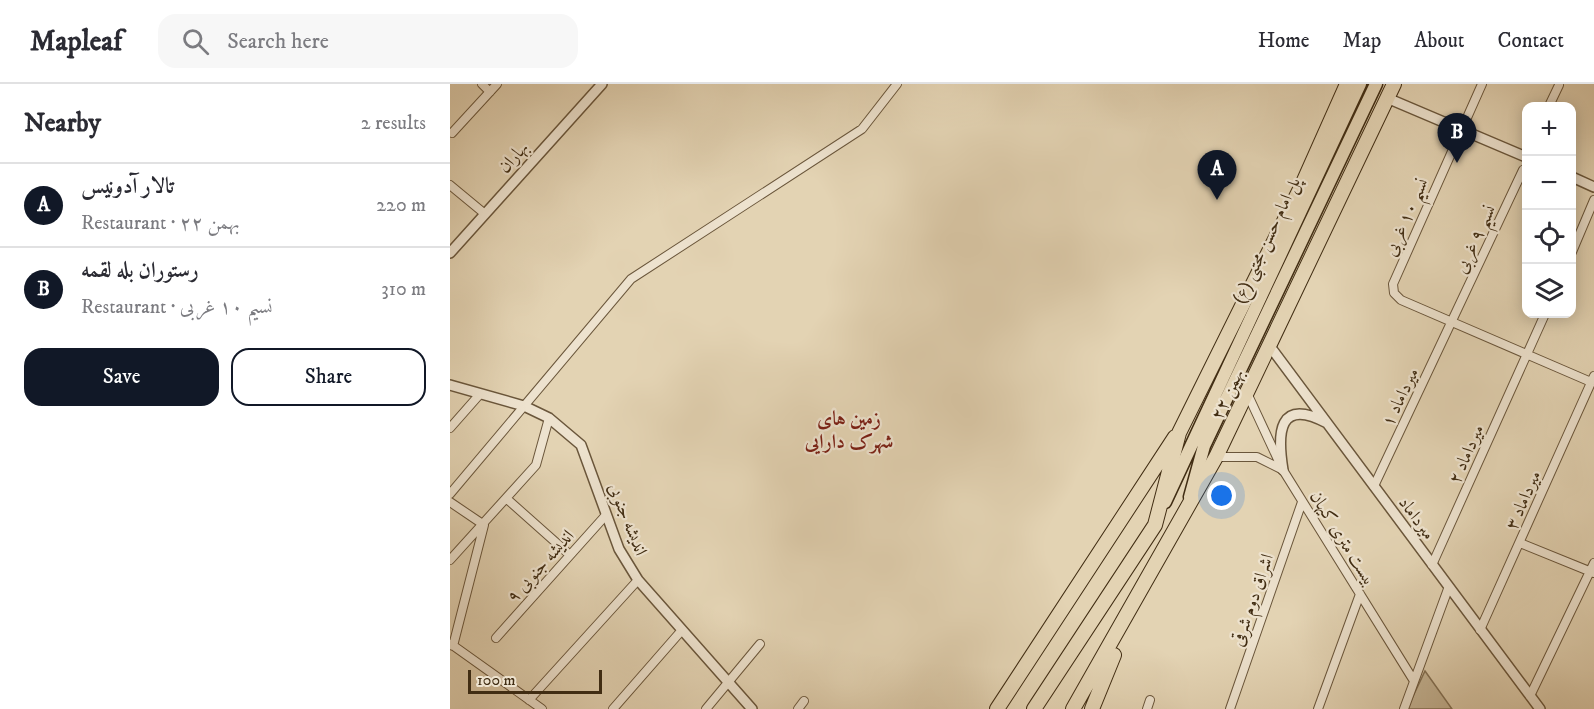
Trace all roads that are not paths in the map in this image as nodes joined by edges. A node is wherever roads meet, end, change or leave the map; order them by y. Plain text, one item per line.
1 (482, 84) edge
2 (497, 84) edge
3 (602, 84) edge
4 (897, 84) edge
5 (1347, 84) edge
6 (1360, 84) edge
7 (1376, 84) edge
8 (1394, 84) edge
9 (1482, 84) edge
10 (1559, 86) dead end
11 (490, 92) junction
12 (1387, 98) junction
13 (1552, 102) edge
14 (1462, 128) junction
15 (452, 133) dead end
16 (1525, 156) edge
17 (1522, 172) edge
18 (1576, 179) edge
19 (450, 185) edge
20 (1594, 187) edge
21 (1594, 200) edge
22 (485, 214) junction
23 (1576, 243) edge
24 (450, 253) edge
25 (1543, 318) edge
26 (1453, 321) junction
27 (1269, 345) junction
28 (1527, 355) junction
29 (1593, 379) edge
30 (450, 385) edge
31 (1247, 393) junction
32 (480, 394) junction
33 (524, 406) junction
34 (549, 418) junction
35 (1184, 424) junction
36 (1329, 424) junction
37 (450, 428) edge
38 (1216, 457) junction
39 (1283, 470) junction
40 (1374, 486) junction
41 (450, 494) edge
42 (507, 499) junction
43 (450, 502) edge
44 (1302, 502) junction
45 (1188, 504) junction
46 (606, 515) junction
47 (484, 525) junction
48 (1155, 525) junction
49 (1520, 543) junction
50 (570, 555) junction
51 (450, 560) edge
52 (1594, 563) edge
53 (1432, 566) junction
54 (1592, 572) edge
55 (638, 580) junction
56 (1448, 589) junction
57 (1360, 594) junction
58 (1132, 607) junction
59 (682, 630) junction
60 (1480, 630) junction
61 (496, 638) dead end
62 (452, 644) edge
63 (760, 644) dead end
64 (1414, 681) junction
65 (728, 682) junction
66 (1530, 696) junction
67 (529, 700) junction
68 (1150, 700) dead end
69 (804, 701) dead end
70 (542, 709) edge
71 (613, 709) edge
72 (706, 709) edge
73 (752, 709) edge
74 (798, 709) edge
75 (997, 709) edge
76 (1034, 709) edge
77 (1073, 709) edge
78 (1092, 709) edge
79 (1147, 709) edge
80 (1230, 709) edge
81 (1318, 709) edge
82 (1404, 709) edge
83 (1540, 709) edge

1 - 11 street
2 - 11 street
3 - 22 street, بهاران
4 - 33 street
5 - 35 highway, ۲۲ بهمن
6 - 48 main road, پل امام حسن مجتبی (ع)
7 - 45 main road, پل امام حسن مجتبی (ع)
8 - 12 highway, ۲۲ بهمن
9 - 14 street, نسیم ۱۰ غربی
10 - 13 street
11 - 15 street
12 - 14 street
12 - 27 highway, ۲۲ بهمن
14 - 16 street
14 - 26 street, نسیم ۱۰ غربی
17 - 26 street, نسیم ۹ غربی
18 - 20 street
19 - 22 street
21 - 23 street
22 - 24 street, بهاران
25 - 28 street, میرداماد ۲
26 - 28 street
26 - 40 street, میرداماد ۱
27 - 31 highway, ۲۲ بهمن
27 - 36 street, میرداماد
28 - 29 street
28 - 53 street, میرداماد ۲
29 - 49 street, میرداماد ۳
30 - 32 street, اندیشه جنوبی
31 - 38 highway, ۲۲ بهمن
31 - 39 street, بیست متری کیهان
32 - 33 street, اندیشه جنوبی
32 - 37 street
33 - 34 street, اندیشه جنوبی
33 - 41 street
34 - 42 street
34 - 46 street, اندیشه جنوبی
35 - 48 highway, ۲۲ بهمن
35 - 75 highway
36 - 39 street
36 - 40 street, میرداماد
38 - 39 street
38 - 45 highway, ۲۲ بهمن
39 - 44 street, بیست متری کیهان
40 - 53 street, میرداماد
42 - 47 street
42 - 50 street
43 - 47 street
44 - 57 street, بیست متری کیهان
44 - 80 street, اشراق دوم شرقی
45 - 58 highway, ۲۲ بهمن
46 - 50 street, اندیشه جنوبی ۹
46 - 55 street, اندیشه جنوبی
47 - 51 street
47 - 62 street
48 - 76 highway, ۲۲ بهمن
49 - 54 street
49 - 60 street, میرداماد ۳
50 - 61 street, اندیشه جنوبی ۹
52 - 54 street
53 - 56 street, میرداماد
54 - 66 street
55 - 59 street, اندیشه جنوبی
55 - 67 street
56 - 60 street, میرداماد
56 - 64 street
57 - 64 street, بیست متری کیهان
57 - 81 street
58 - 77 highway, ۲۲ بهمن
58 - 78 highway
59 - 65 street, اندیشه جنوبی
59 - 71 street
60 - 66 street, میرداماد
62 - 67 street
63 - 65 street
64 - 82 street
65 - 72 street
65 - 73 street, اندیشه جنوبی
66 - 83 street, میرداماد
67 - 70 street
68 - 79 street
69 - 74 street

